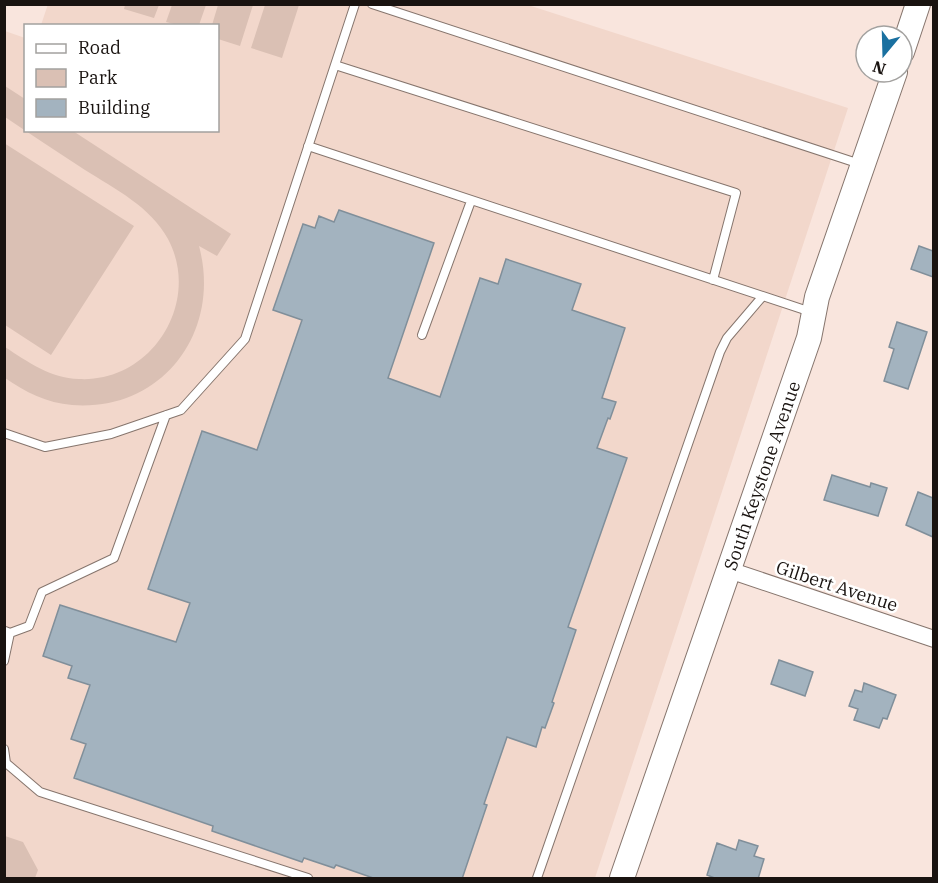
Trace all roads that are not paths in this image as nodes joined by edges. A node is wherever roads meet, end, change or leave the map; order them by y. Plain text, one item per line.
1 (355, 4) edge
2 (372, 4) edge
3 (918, 4) edge
4 (911, 24) edge
5 (335, 65) junction
6 (891, 84) edge
7 (308, 146) junction
8 (863, 165) junction
9 (471, 201) junction
10 (713, 280) junction
11 (762, 297) junction
12 (814, 313) junction
13 (422, 335) dead end
14 (166, 415) junction
15 (4, 433) edge
16 (729, 570) junction
17 (7, 632) edge
18 (933, 639) edge
19 (4, 661) edge
20 (4, 748) edge
21 (308, 879) edge
22 (537, 879) edge
23 (622, 879) edge

1 - 5 lane
2 - 8 lane
3 - 4 main road
5 - 7 lane
5 - 10 lane
6 - 8 main road, South Keystone Avenue
7 - 9 lane
7 - 14 lane
8 - 12 main road, South Keystone Avenue
9 - 10 lane
9 - 13 lane
10 - 11 lane
11 - 12 lane
11 - 22 lane
12 - 16 main road, South Keystone Avenue
14 - 15 lane
14 - 17 lane
16 - 18 street, Gilbert Avenue
16 - 23 main road, South Keystone Avenue
17 - 19 lane
20 - 21 lane

